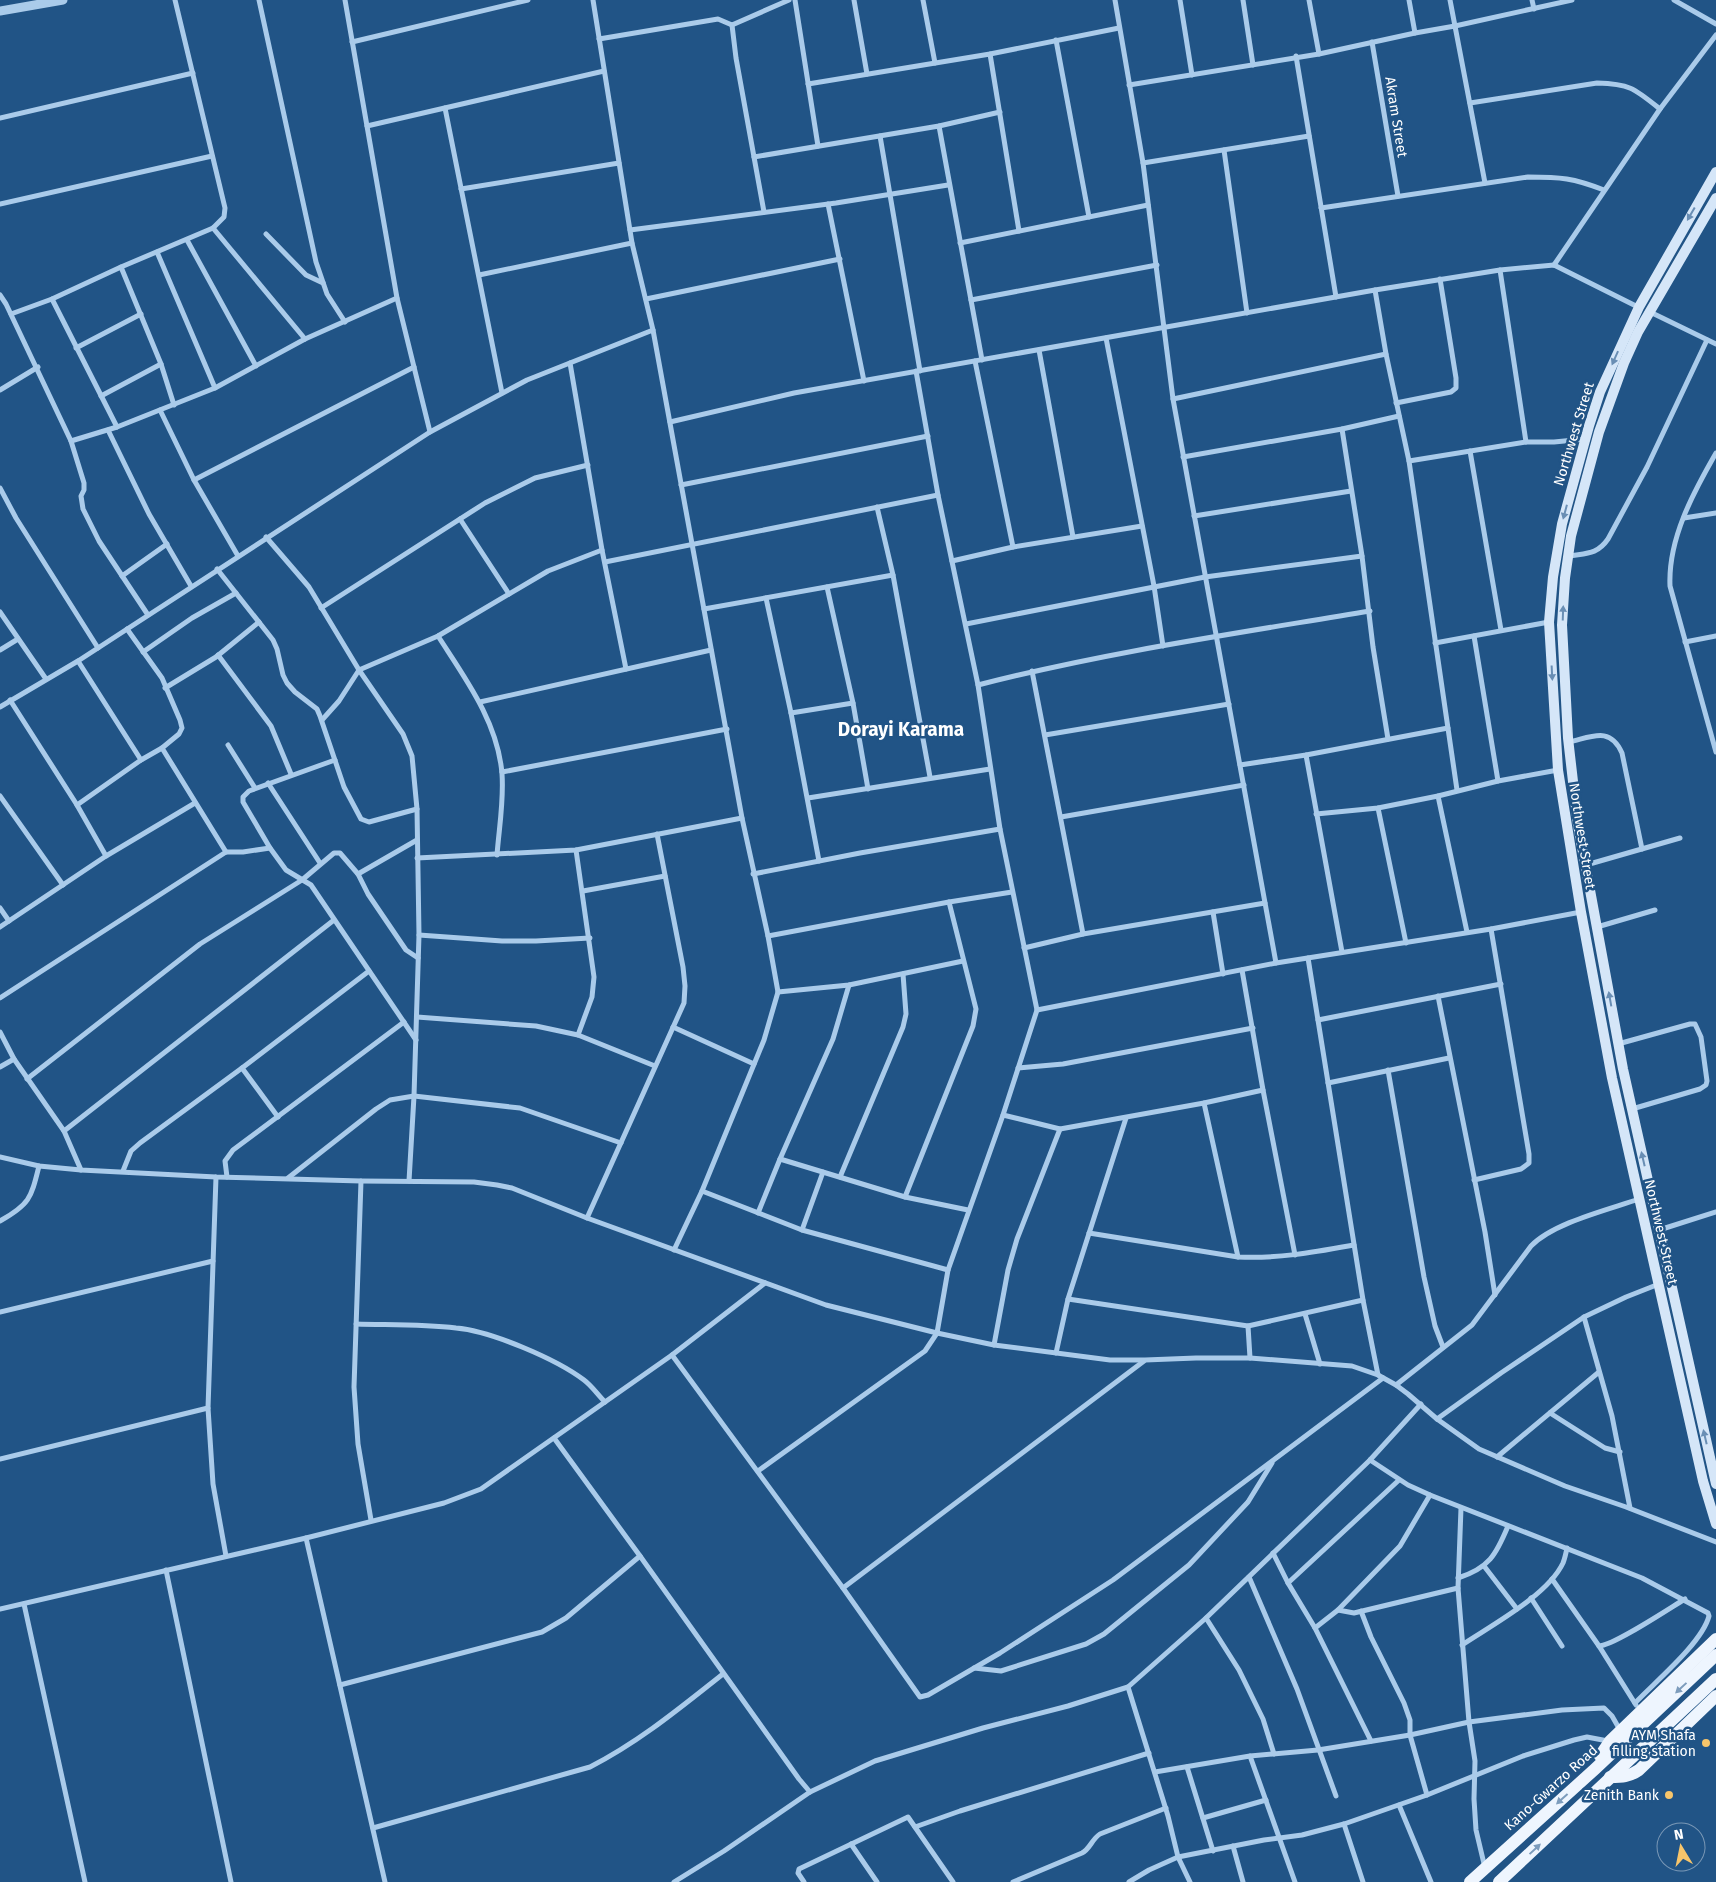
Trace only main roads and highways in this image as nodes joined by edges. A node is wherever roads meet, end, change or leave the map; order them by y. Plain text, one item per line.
1 (1716, 172) edge
2 (1715, 203) edge
3 (1716, 1484) edge
4 (1716, 1524) edge
5 (1716, 1640) edge
6 (1716, 1654) edge
7 (1716, 1679) edge
8 (1716, 1696) edge
9 (1595, 1769) junction
10 (1610, 1777) junction
11 (1470, 1882) edge
12 (1499, 1882) edge

1 -> 4 main road, Northwest Street
3 -> 2 main road, Northwest Street
5 - 9 main road
6 -> 9 main road, Kano-Gwarzo Road
7 - 10 main road
8 - 10 main road
9 -> 11 main road, Kano-Gwarzo Road
12 -> 10 main road

